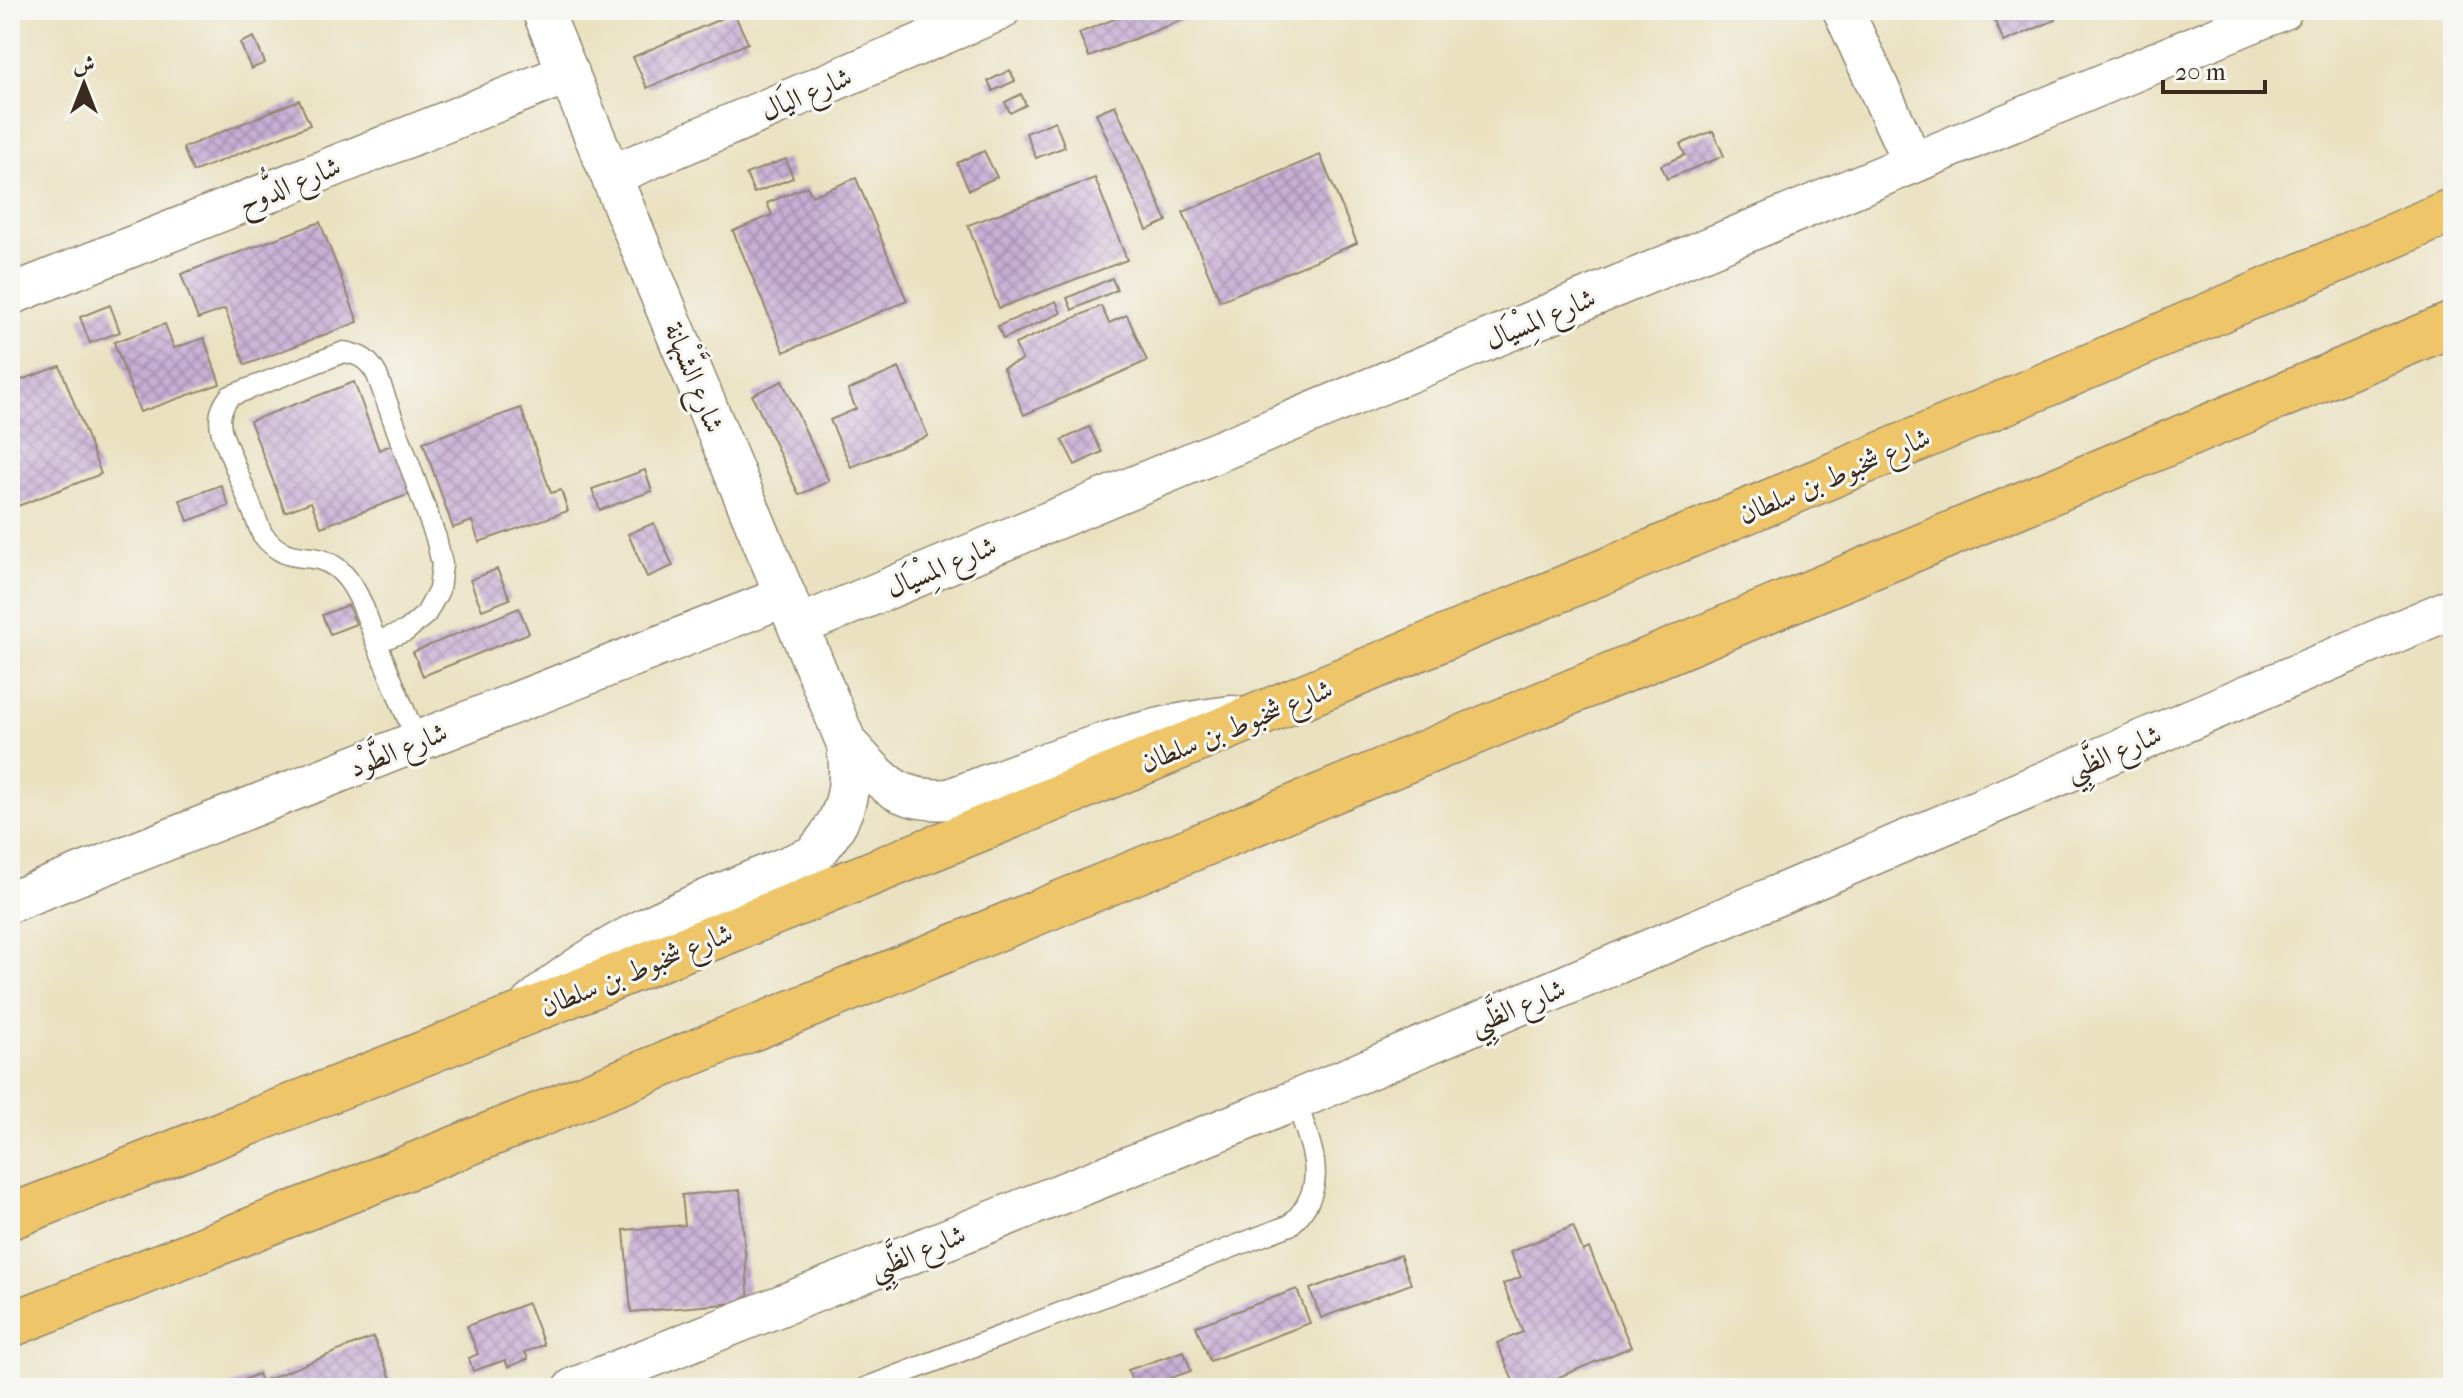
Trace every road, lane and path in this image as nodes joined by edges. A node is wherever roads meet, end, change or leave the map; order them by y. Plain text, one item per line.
1 (542, 10) edge
2 (1000, 10) edge
3 (1843, 10) edge
4 (2282, 10) edge
5 (569, 73) junction
6 (1913, 163) junction
7 (612, 175) junction
8 (2453, 210) edge
9 (10, 295) edge
10 (2453, 324) edge
11 (2453, 608) edge
12 (792, 611) junction
13 (376, 642) junction
14 (1266, 713) junction
15 (417, 741) junction
16 (847, 744) junction
17 (10, 902) edge
18 (516, 1017) junction
19 (1296, 1100) junction
20 (10, 1217) edge
21 (10, 1325) edge
22 (574, 1388) edge
23 (865, 1388) edge

1 - 5 street, شارع الشَّبْهانة
2 - 7 street, شارع اليَال
3 - 6 street
4 - 6 street, شارع المِسْيَال
5 - 7 street, شارع الشَّبْهانة
5 - 9 street, شارع الدُّوح
6 - 12 street, شارع المِسْيَال
7 - 12 street, شارع الشَّبْهانة
8 - 14 main road, شارع شخبوط بن سلطان
10 - 21 main road
11 - 19 street, شارع الظَّبِي
12 - 15 street, شارع الطَّوْد
12 - 16 street, شارع الشَّبْهانة
13 - 13 lane
13 - 15 lane
14 - 16 street, شارع الشَّبْهانة
14 - 18 main road, شارع شخبوط بن سلطان
15 - 17 street, شارع الطَّوْد
16 - 18 street, شارع الشَّبْهانة
18 - 20 main road, شارع شخبوط بن سلطان
19 - 22 street, شارع الظَّبِي
19 - 23 lane

